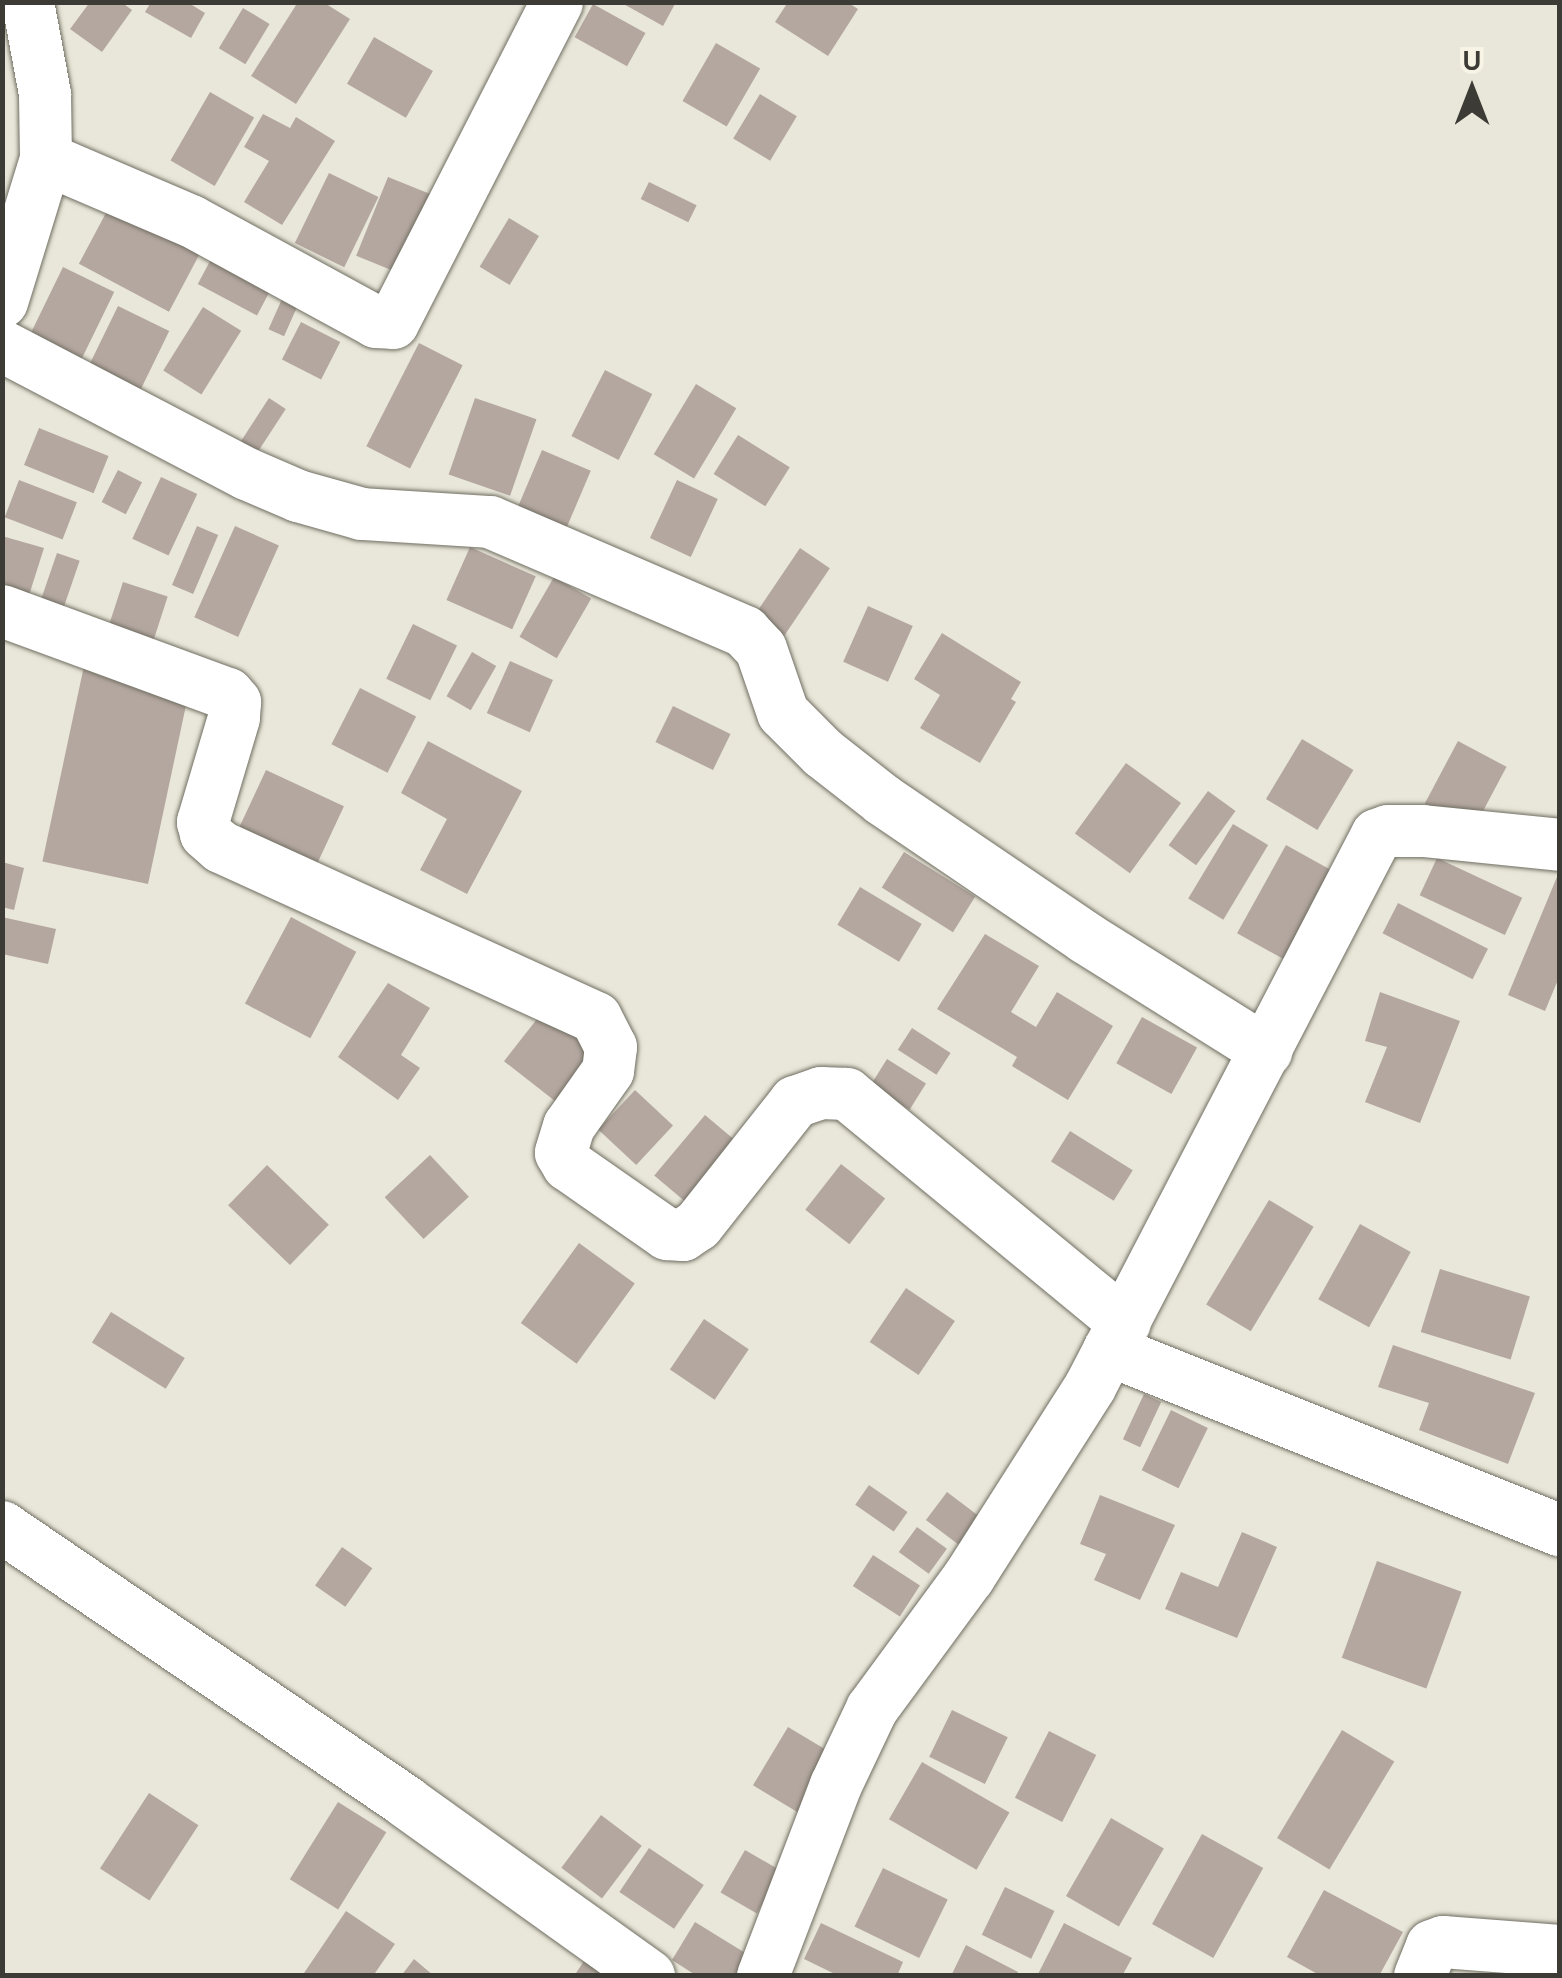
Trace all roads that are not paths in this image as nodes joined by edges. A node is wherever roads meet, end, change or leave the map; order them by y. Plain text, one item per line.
1 (28, 2) edge
2 (557, 2) edge
3 (32, 136) edge
4 (2, 302) edge
5 (2, 346) edge
6 (2, 611) edge
7 (1560, 845) edge
8 (1266, 1051) junction
9 (1117, 1336) junction
10 (2, 1527) edge
11 (1560, 1530) edge
12 (1560, 1951) edge
13 (649, 1976) edge
14 (763, 1976) edge
15 (1420, 1976) edge

1 - 3 street
2 - 3 street
3 - 4 street
5 - 8 street
6 - 9 street
7 - 8 street
8 - 9 street
9 - 11 street
9 - 14 street
10 - 13 street
12 - 15 street

